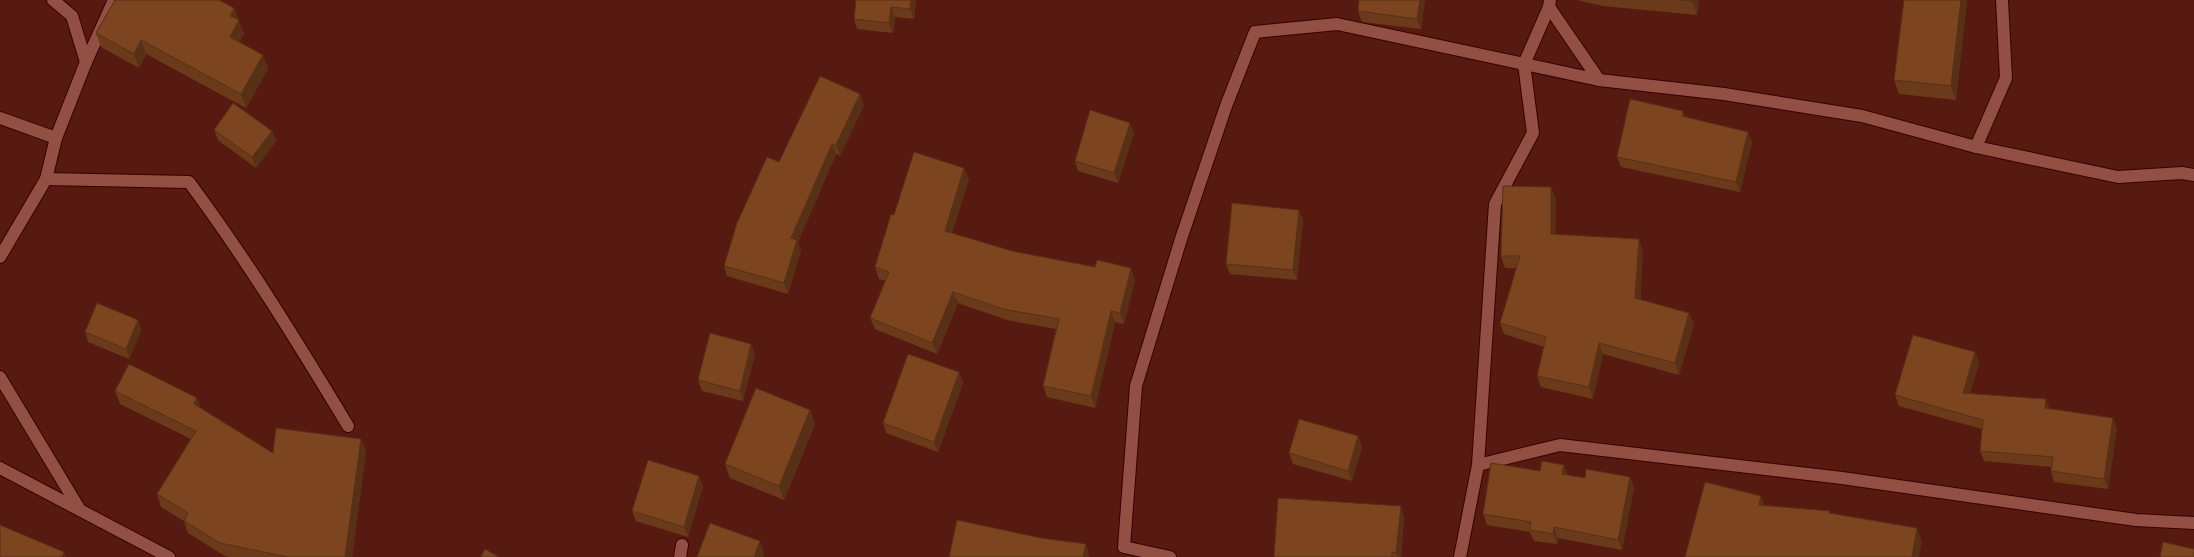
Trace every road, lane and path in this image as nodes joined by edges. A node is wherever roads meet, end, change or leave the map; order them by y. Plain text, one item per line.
1 (53, 0) edge
2 (114, 0) edge
3 (2002, 0) edge
4 (1550, 4) edge
5 (86, 62) junction
6 (1524, 64) junction
7 (1599, 80) junction
8 (0, 118) edge
9 (56, 138) junction
10 (1976, 147) junction
11 (2194, 175) edge
12 (46, 179) junction
13 (0, 257) edge
14 (0, 377) edge
15 (348, 426) dead end
16 (1478, 465) junction
17 (0, 468) edge
18 (80, 510) junction
19 (2194, 523) edge
20 (682, 545) dead end
21 (169, 557) edge
22 (680, 557) edge
23 (1170, 557) edge
24 (1460, 557) edge

1 - 5 street
2 - 5 street
3 - 10 street
4 - 6 street
4 - 7 street
5 - 9 street
6 - 7 street
6 - 16 street
6 - 23 street
7 - 10 street
8 - 9 street
9 - 12 street
10 - 11 street
12 - 13 street
12 - 15 street
14 - 18 street
16 - 19 street
16 - 24 street
17 - 18 street
18 - 21 street
20 - 22 street

